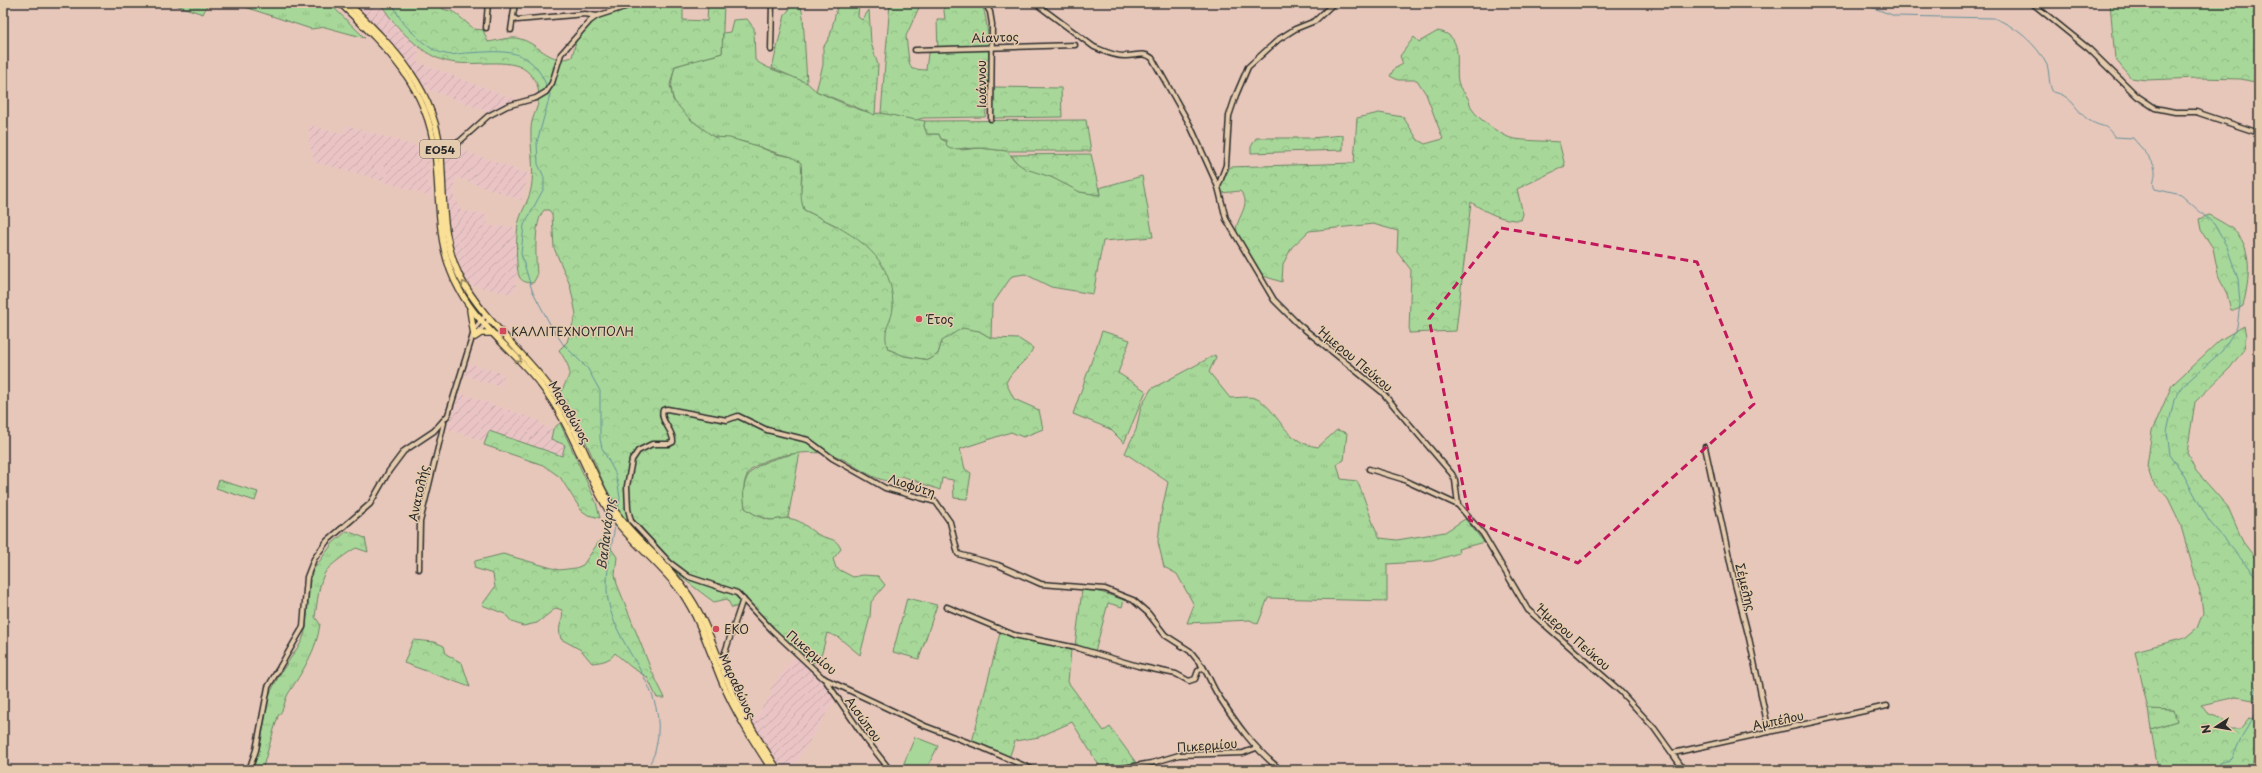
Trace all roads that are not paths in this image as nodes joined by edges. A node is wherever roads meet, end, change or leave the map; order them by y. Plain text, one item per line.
1 (340, 3) edge
2 (348, 3) edge
3 (488, 3) edge
4 (515, 3) edge
5 (637, 3) edge
6 (772, 3) edge
7 (984, 3) edge
8 (1035, 3) edge
9 (1334, 3) edge
10 (2032, 3) edge
11 (624, 5) edge
12 (597, 16) junction
13 (513, 17) junction
14 (486, 28) dead end
15 (511, 30) dead end
16 (1075, 45) dead end
17 (991, 47) junction
18 (771, 50) dead end
19 (915, 50) dead end
20 (991, 119) dead end
21 (2259, 133) edge
22 (440, 145) junction
23 (1218, 187) junction
24 (468, 304) junction
25 (487, 318) junction
26 (482, 323) junction
27 (491, 333) junction
28 (474, 337) junction
29 (662, 412) joint
30 (444, 422) junction
31 (1705, 447) dead end
32 (1369, 469) dead end
33 (1458, 505) junction
34 (610, 507) junction
35 (623, 526) junction
36 (419, 569) dead end
37 (744, 599) junction
38 (947, 607) dead end
39 (720, 665) junction
40 (1203, 667) junction
41 (823, 678) junction
42 (1887, 706) dead end
43 (1769, 732) junction
44 (1256, 748) junction
45 (1673, 753) junction
46 (249, 770) edge
47 (772, 770) edge
48 (778, 770) edge
49 (890, 770) edge
50 (1034, 770) edge
51 (1112, 770) edge
52 (1281, 770) edge
53 (1684, 770) edge

1 - 24 main road, Μαραθώνος / ΕΟ54
2 - 22 main road, Μαραθώνος / ΕΟ54
3 - 14 street
4 - 13 street
5 - 11 street
6 - 18 street
7 - 17 street, Ιωάννου
8 - 23 street, Ήμερου Πεύκου
9 - 23 street
10 - 21 street
11 - 12 street
12 - 13 street
12 - 22 street
13 - 15 street
16 - 17 street, Αίαντος
17 - 19 street, Αίαντος
17 - 20 street, Ιωάννου
25 -> 22 main road, Μαραθώνος / ΕΟ54
23 - 33 street, Ήμερου Πεύκου
24 - 26 main road, Μαραθώνος / ΕΟ54
24 - 28 main road
25 - 26 street
25 - 34 main road, Μαραθώνος / ΕΟ54
26 - 27 main road, Μαραθώνος / ΕΟ54
26 - 28 street, Ανατολής
27 - 28 main road
27 -> 34 main road, Μαραθώνος / ΕΟ54
28 - 30 street, Ανατολής
29 - 37 street, Πικερμίου
29 - 40 street, Λιοφύτη
30 - 36 street, Ανατολής
30 - 46 street
31 - 43 street, Σέμελης
32 - 33 street
33 - 45 street, Ήμερου Πεύκου
34 - 35 main road, Μαραθώνος / ΕΟ54
35 - 39 main road, Μαραθώνος / ΕΟ54
35 - 47 main road, Μαραθώνος / ΕΟ54
37 - 39 street
37 - 41 street, Πικερμίου
38 - 40 street
39 - 48 main road, Μαραθώνος / ΕΟ54
40 - 44 street
41 - 49 street, Αισώπου
41 - 50 street, Πικερμίου
42 - 43 street, Αμπέλου
43 - 45 street, Αμπέλου
44 - 51 street, Πικερμίου
44 - 52 street
45 - 53 street, Ήμερου Πεύκου

